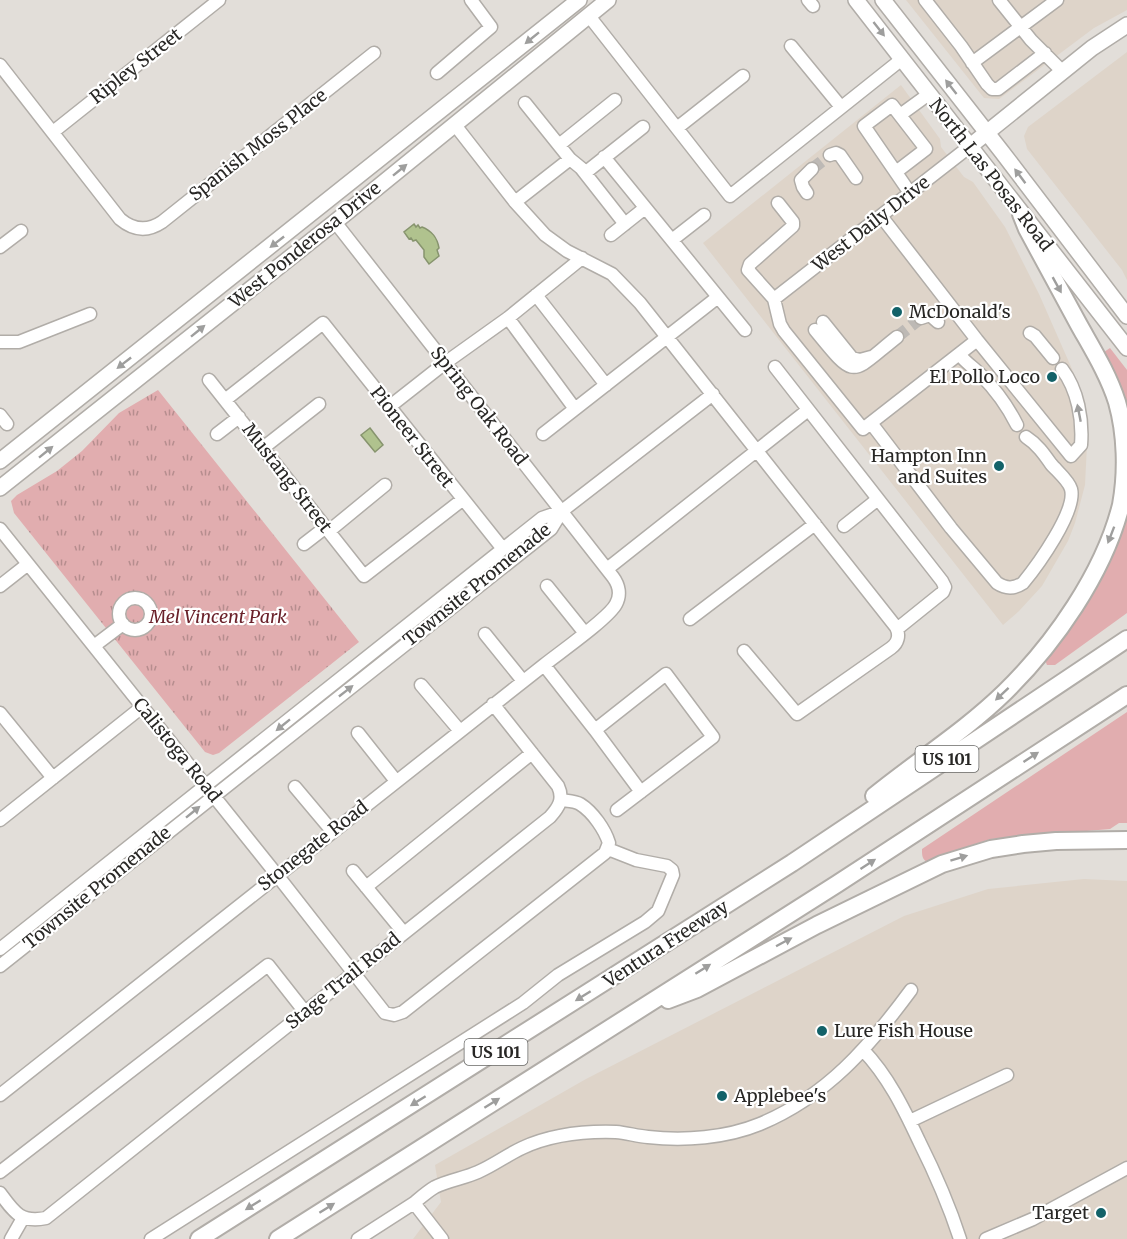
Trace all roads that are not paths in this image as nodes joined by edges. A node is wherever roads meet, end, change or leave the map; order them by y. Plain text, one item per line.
1 (219, 0) edge
2 (471, 0) edge
3 (577, 0) edge
4 (608, 0) edge
5 (856, 0) edge
6 (883, 0) edge
7 (925, 0) edge
8 (999, 0) edge
9 (1057, 0) edge
10 (589, 16) junction
11 (1127, 25) edge
12 (1022, 28) junction
13 (791, 46) dead end
14 (374, 53) dead end
15 (1045, 53) junction
16 (902, 59) junction
17 (972, 63) junction
18 (0, 65) edge
19 (1063, 72) junction
20 (437, 74) dead end
21 (743, 76) dead end
22 (928, 94) junction
23 (615, 100) dead end
24 (525, 103) dead end
25 (841, 107) junction
26 (900, 115) junction
27 (455, 125) junction
28 (643, 127) dead end
29 (677, 128) junction
30 (53, 132) junction
31 (987, 133) junction
32 (559, 145) junction
33 (969, 147) junction
34 (604, 157) junction
35 (835, 158) dead end
36 (570, 159) junction
37 (814, 171) tunnel mouth
38 (896, 172) junction
39 (585, 173) junction
40 (856, 178) dead end
41 (807, 193) dead end
42 (910, 193) junction
43 (515, 202) junction
44 (778, 203) dead end
45 (322, 206) junction
46 (645, 208) junction
47 (1021, 214) junction
48 (704, 215) dead end
49 (881, 216) junction
50 (335, 222) junction
51 (625, 224) junction
52 (21, 231) dead end
53 (611, 235) dead end
54 (672, 240) junction
55 (0, 247) edge
56 (582, 258) junction
57 (536, 295) junction
58 (718, 297) junction
59 (774, 299) junction
60 (90, 314) dead end
61 (1127, 316) edge
62 (508, 318) junction
63 (921, 318) dead end
64 (938, 322) dead end
65 (819, 326) dead end
66 (745, 330) dead end
67 (1030, 333) dead end
68 (667, 337) junction
69 (897, 337) tunnel mouth
70 (977, 340) junction
71 (0, 342) edge
72 (1127, 348) edge
73 (959, 354) junction
74 (1053, 358) dead end
75 (445, 363) junction
76 (775, 367) dead end
77 (1062, 369) dead end
78 (209, 380) dead end
79 (606, 385) junction
80 (712, 394) junction
81 (225, 400) junction
82 (319, 404) dead end
83 (389, 407) junction
84 (575, 409) junction
85 (808, 410) junction
86 (239, 417) junction
87 (871, 423) junction
88 (1017, 425) dead end
89 (217, 434) dead end
90 (543, 434) dead end
91 (1026, 437) dead end
92 (263, 448) junction
93 (758, 451) junction
94 (0, 461) edge
95 (385, 486) dead end
96 (0, 488) edge
97 (878, 499) junction
98 (462, 500) junction
99 (562, 511) junction
100 (815, 524) junction
101 (844, 526) dead end
102 (0, 529) edge
103 (327, 529) junction
104 (304, 544) dead end
105 (503, 549) junction
106 (28, 564) junction
107 (607, 570) junction
108 (0, 586) edge
109 (547, 586) dead end
110 (619, 592) joint
111 (690, 620) dead end
112 (123, 624) dead end
113 (897, 629) junction
114 (584, 632) junction
115 (485, 634) dead end
116 (1127, 638) edge
117 (94, 646) junction
118 (744, 651) dead end
119 (544, 665) junction
120 (523, 681) junction
121 (421, 685) dead end
122 (1127, 695) edge
123 (493, 704) junction
124 (142, 707) junction
125 (0, 713) edge
126 (595, 730) junction
127 (460, 731) junction
128 (358, 733) dead end
129 (532, 753) junction
130 (52, 778) junction
131 (396, 781) junction
132 (295, 787) dead end
133 (210, 791) junction
134 (641, 792) junction
135 (561, 800) junction
136 (617, 810) dead end
137 (0, 820) edge
138 (332, 831) junction
139 (1127, 840) edge
140 (608, 849) junction
141 (792, 863) junction
142 (353, 871) dead end
143 (277, 875) junction
144 (366, 887) junction
145 (404, 933) junction
146 (0, 949) edge
147 (0, 966) edge
148 (354, 973) junction
149 (911, 990) dead end
150 (636, 1011) junction
151 (305, 1012) junction
152 (863, 1050) junction
153 (1007, 1075) dead end
154 (0, 1095) edge
155 (910, 1121) junction
156 (1127, 1168) edge
157 (0, 1172) edge
158 (0, 1193) edge
159 (414, 1203) junction
160 (23, 1218) junction
161 (11, 1239) edge
162 (152, 1239) edge
163 (199, 1239) edge
164 (278, 1239) edge
165 (358, 1239) edge
166 (442, 1239) edge
167 (960, 1239) edge
168 (986, 1239) edge

1 - 30 street, Ripley Street
2 - 20 street
3 - 10 main road
3 -> 45 main road, West Ponderosa Drive
4 - 10 main road, West Ponderosa Drive
5 -> 16 main road, North Las Posas Road
31 -> 6 main road, North Las Posas Road
7 - 17 street
8 - 12 street
9 - 12 street
10 - 27 main road, West Ponderosa Drive
10 - 29 street
11 - 19 main road
12 - 15 street
12 - 17 street
13 - 25 street
14 - 30 street, Spanish Moss Place
15 - 17 street
15 - 19 street
16 - 22 main road, North Las Posas Road
16 - 25 street
18 - 30 street
19 - 31 main road
21 - 29 street
22 - 26 street
22 - 33 main road, North Las Posas Road
23 - 32 street
24 - 32 street
25 - 29 street
26 - 38 street
26 - 38 street
27 - 43 street
50 -> 27 main road, West Ponderosa Drive
28 - 34 street
31 - 33 main road
61 -> 31 main road, North Las Posas Road
32 - 36 street
33 - 42 street, West Daily Drive
33 - 47 main road, North Las Posas Road
34 - 39 street
34 - 46 street
35 - 40 street
36 - 39 street
36 - 43 street
37 - 41 street
38 - 42 street
39 - 51 street
42 - 49 street, West Daily Drive
43 - 56 street
44 - 59 street
45 - 50 main road
45 -> 94 main road, West Ponderosa Drive
46 - 51 street
46 - 54 street
47 - 72 main road, North Las Posas Road
47 -> 141 highway
48 - 54 street
49 - 59 street, West Daily Drive
49 - 70 street
50 - 75 street, Spring Oak Road
96 -> 50 main road, West Ponderosa Drive
51 - 53 street
52 - 55 street
54 - 58 street
56 - 57 street
56 - 68 street
57 - 62 street
57 - 79 street
58 - 66 street
58 - 68 street
59 - 87 street
60 - 71 street
62 - 75 street
62 - 84 street
63 - 64 street
65 - 69 street
67 - 74 street
68 - 79 street
68 - 80 street
70 - 73 street
70 -> 77 street
73 - 87 street
73 - 88 street
75 - 83 street
75 - 99 street, Spring Oak Road
76 - 85 street
78 - 81 street, Mustang Street
79 - 84 street
80 - 93 street
80 - 99 street
81 - 83 street, Pioneer Street
81 - 86 street, Mustang Street
82 - 92 street
83 - 98 street, Pioneer Street
84 - 90 street
85 - 93 street
85 - 97 street
86 - 89 street
86 - 92 street, Mustang Street
87 - 91 street
92 - 103 street, Mustang Street
93 - 100 street
93 - 107 street
95 - 103 street
97 - 101 street
97 - 113 street
98 - 103 street, Mustang Street
98 - 105 street, Pioneer Street
99 - 105 street, Townsite Promenade
99 - 107 street, Spring Oak Road
133 -> 99 street, Townsite Promenade
100 - 111 street
100 - 113 street
102 - 106 street, Calistoga Road
103 - 104 street
105 -> 133 street, Townsite Promenade
106 - 108 street
106 - 117 street, Calistoga Road
107 - 110 street, Spring Oak Road
109 - 114 street
110 - 114 street, Stonegate Road
112 - 117 street
113 - 118 street
114 - 119 street, Stonegate Road
115 - 120 street
116 - 141 highway, Ventura Freeway / US 101
117 - 124 street, Calistoga Road
119 - 120 street, Stonegate Road
119 - 126 street
120 - 123 street, Stonegate Road
121 - 127 street
150 -> 122 highway, US 101
123 - 127 street, Stonegate Road
123 - 129 street
124 - 130 street
124 - 133 street, Calistoga Road
125 - 130 street
126 - 134 street
126 - 134 street
127 - 131 street, Stonegate Road
128 - 131 street
129 - 135 street
129 - 144 street
130 - 137 street
131 - 138 street, Stonegate Road
132 - 138 street
133 - 143 street, Calistoga Road
133 - 146 street, Townsite Promenade
147 -> 133 street, Townsite Promenade
134 - 136 street
135 - 140 street
135 - 145 street, Stage Trail Road
138 - 143 street, Stonegate Road
150 -> 139 highway
140 - 148 street, Calistoga Road
140 - 162 street
141 -> 163 highway, Ventura Freeway / US 101
142 - 144 street
143 - 148 street, Calistoga Road
143 - 154 street, Stonegate Road
144 - 145 street
145 - 148 street, Stage Trail Road
148 - 151 street, Stage Trail Road
149 - 152 street
164 -> 150 highway, US 101
151 - 157 street
151 - 160 street, Stage Trail Road
152 - 155 street
152 - 159 street
153 - 155 street
155 - 167 street
156 - 168 street
158 - 160 street
159 - 165 street
159 - 166 street
160 - 161 street

